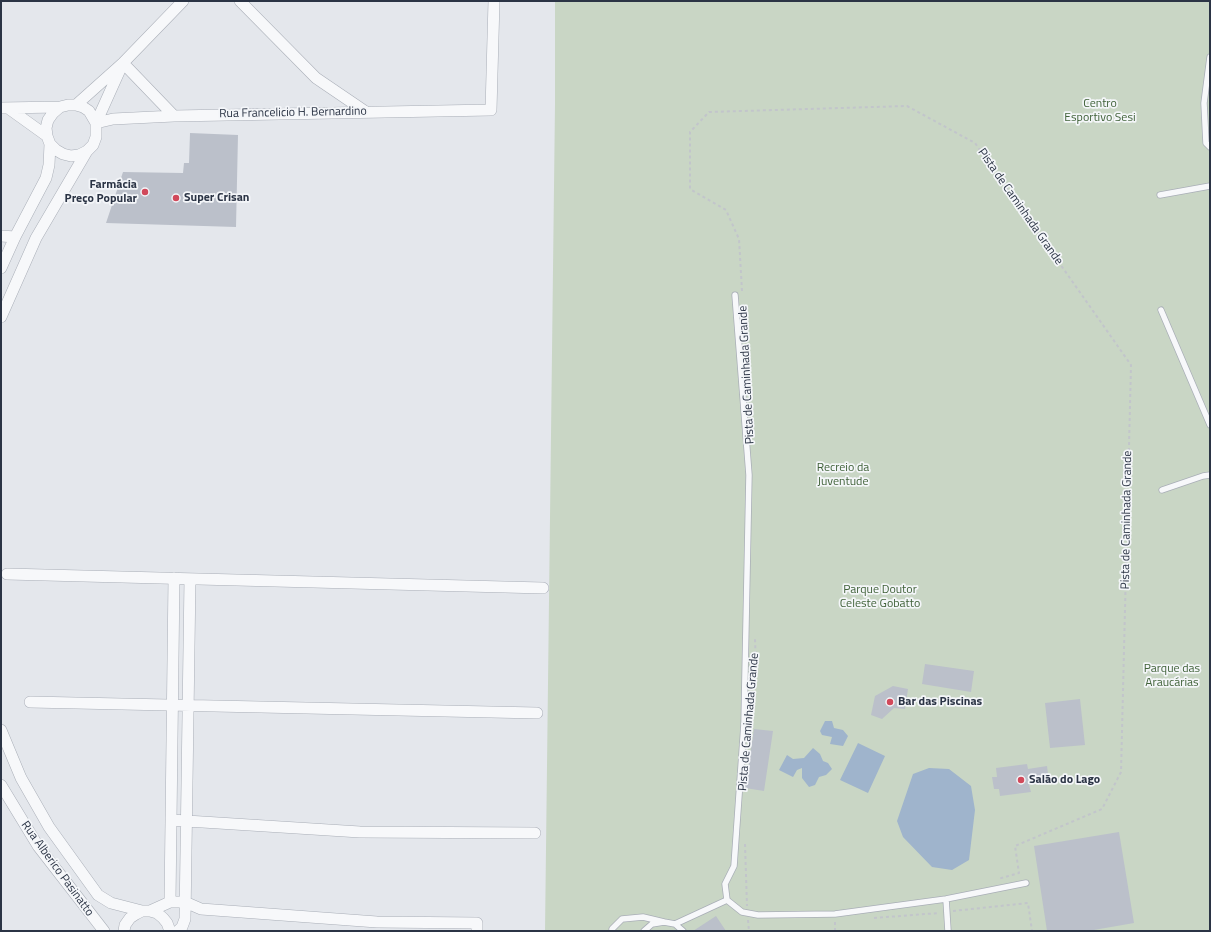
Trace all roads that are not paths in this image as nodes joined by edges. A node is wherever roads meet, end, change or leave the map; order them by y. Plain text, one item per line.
1 (184, 1) edge
2 (240, 1) edge
3 (494, 1) edge
4 (1210, 57) edge
5 (124, 63) junction
6 (76, 105) junction
7 (60, 107) junction
8 (5, 108) edge
9 (366, 112) junction
10 (174, 116) junction
11 (96, 123) junction
12 (48, 140) junction
13 (1210, 147) edge
14 (87, 151) junction
15 (1210, 186) edge
16 (1160, 195) dead end
17 (1, 236) edge
18 (15, 237) junction
19 (1, 268) edge
20 (735, 295) dead end
21 (1161, 310) dead end
22 (1, 317) edge
23 (1210, 425) edge
24 (1210, 475) edge
25 (1162, 490) dead end
26 (7, 574) dead end
27 (174, 578) junction
28 (190, 579) junction
29 (543, 588) dead end
30 (30, 702) dead end
31 (172, 705) junction
32 (188, 705) junction
33 (538, 713) dead end
34 (1, 730) edge
35 (1, 785) edge
36 (171, 820) junction
37 (186, 821) junction
38 (535, 833) dead end
39 (1026, 883) dead end
40 (946, 899) junction
41 (727, 900) junction
42 (170, 902) junction
43 (185, 902) junction
44 (146, 911) junction
45 (664, 922) junction
46 (675, 924) junction
47 (477, 927) edge
48 (104, 931) edge
49 (124, 931) edge
50 (170, 931) edge
51 (178, 931) edge
52 (612, 931) edge
53 (644, 931) edge
54 (683, 931) edge
55 (948, 931) edge

1 - 5 street
2 - 9 street
3 - 9 street, Rua Francelicio H. Bernardino
4 - 13 lane
5 - 6 street
5 - 10 street
5 - 11 street
6 - 7 street
6 - 11 street
7 - 8 street
7 - 12 street
8 - 12 street
9 - 10 street, Rua Francelicio H. Bernardino
10 - 11 street, Rua Francelicio H. Bernardino
11 - 14 street
12 - 14 street
12 - 18 street
14 - 22 street
15 - 16 lane
17 - 18 street
18 - 19 street
20 - 41 lane
21 - 23 lane
24 - 25 lane
26 - 27 street
27 - 28 street
27 - 31 street
28 - 29 street
28 - 32 street
30 - 31 street
31 - 32 street
31 - 36 street
32 - 33 street
32 - 37 street
34 - 44 street, Rua Alberico Pasinatto
35 - 48 street, Rua Alberico Pasinatto
36 - 37 street
36 - 42 street
37 - 38 street
37 - 43 street
39 - 40 lane
40 - 41 lane
40 - 55 lane
41 - 46 lane
42 - 43 street
42 - 44 street
43 - 47 street
43 - 51 street
44 - 49 street
44 - 50 street
45 - 46 lane
45 - 52 lane
45 - 53 lane
46 - 54 lane

